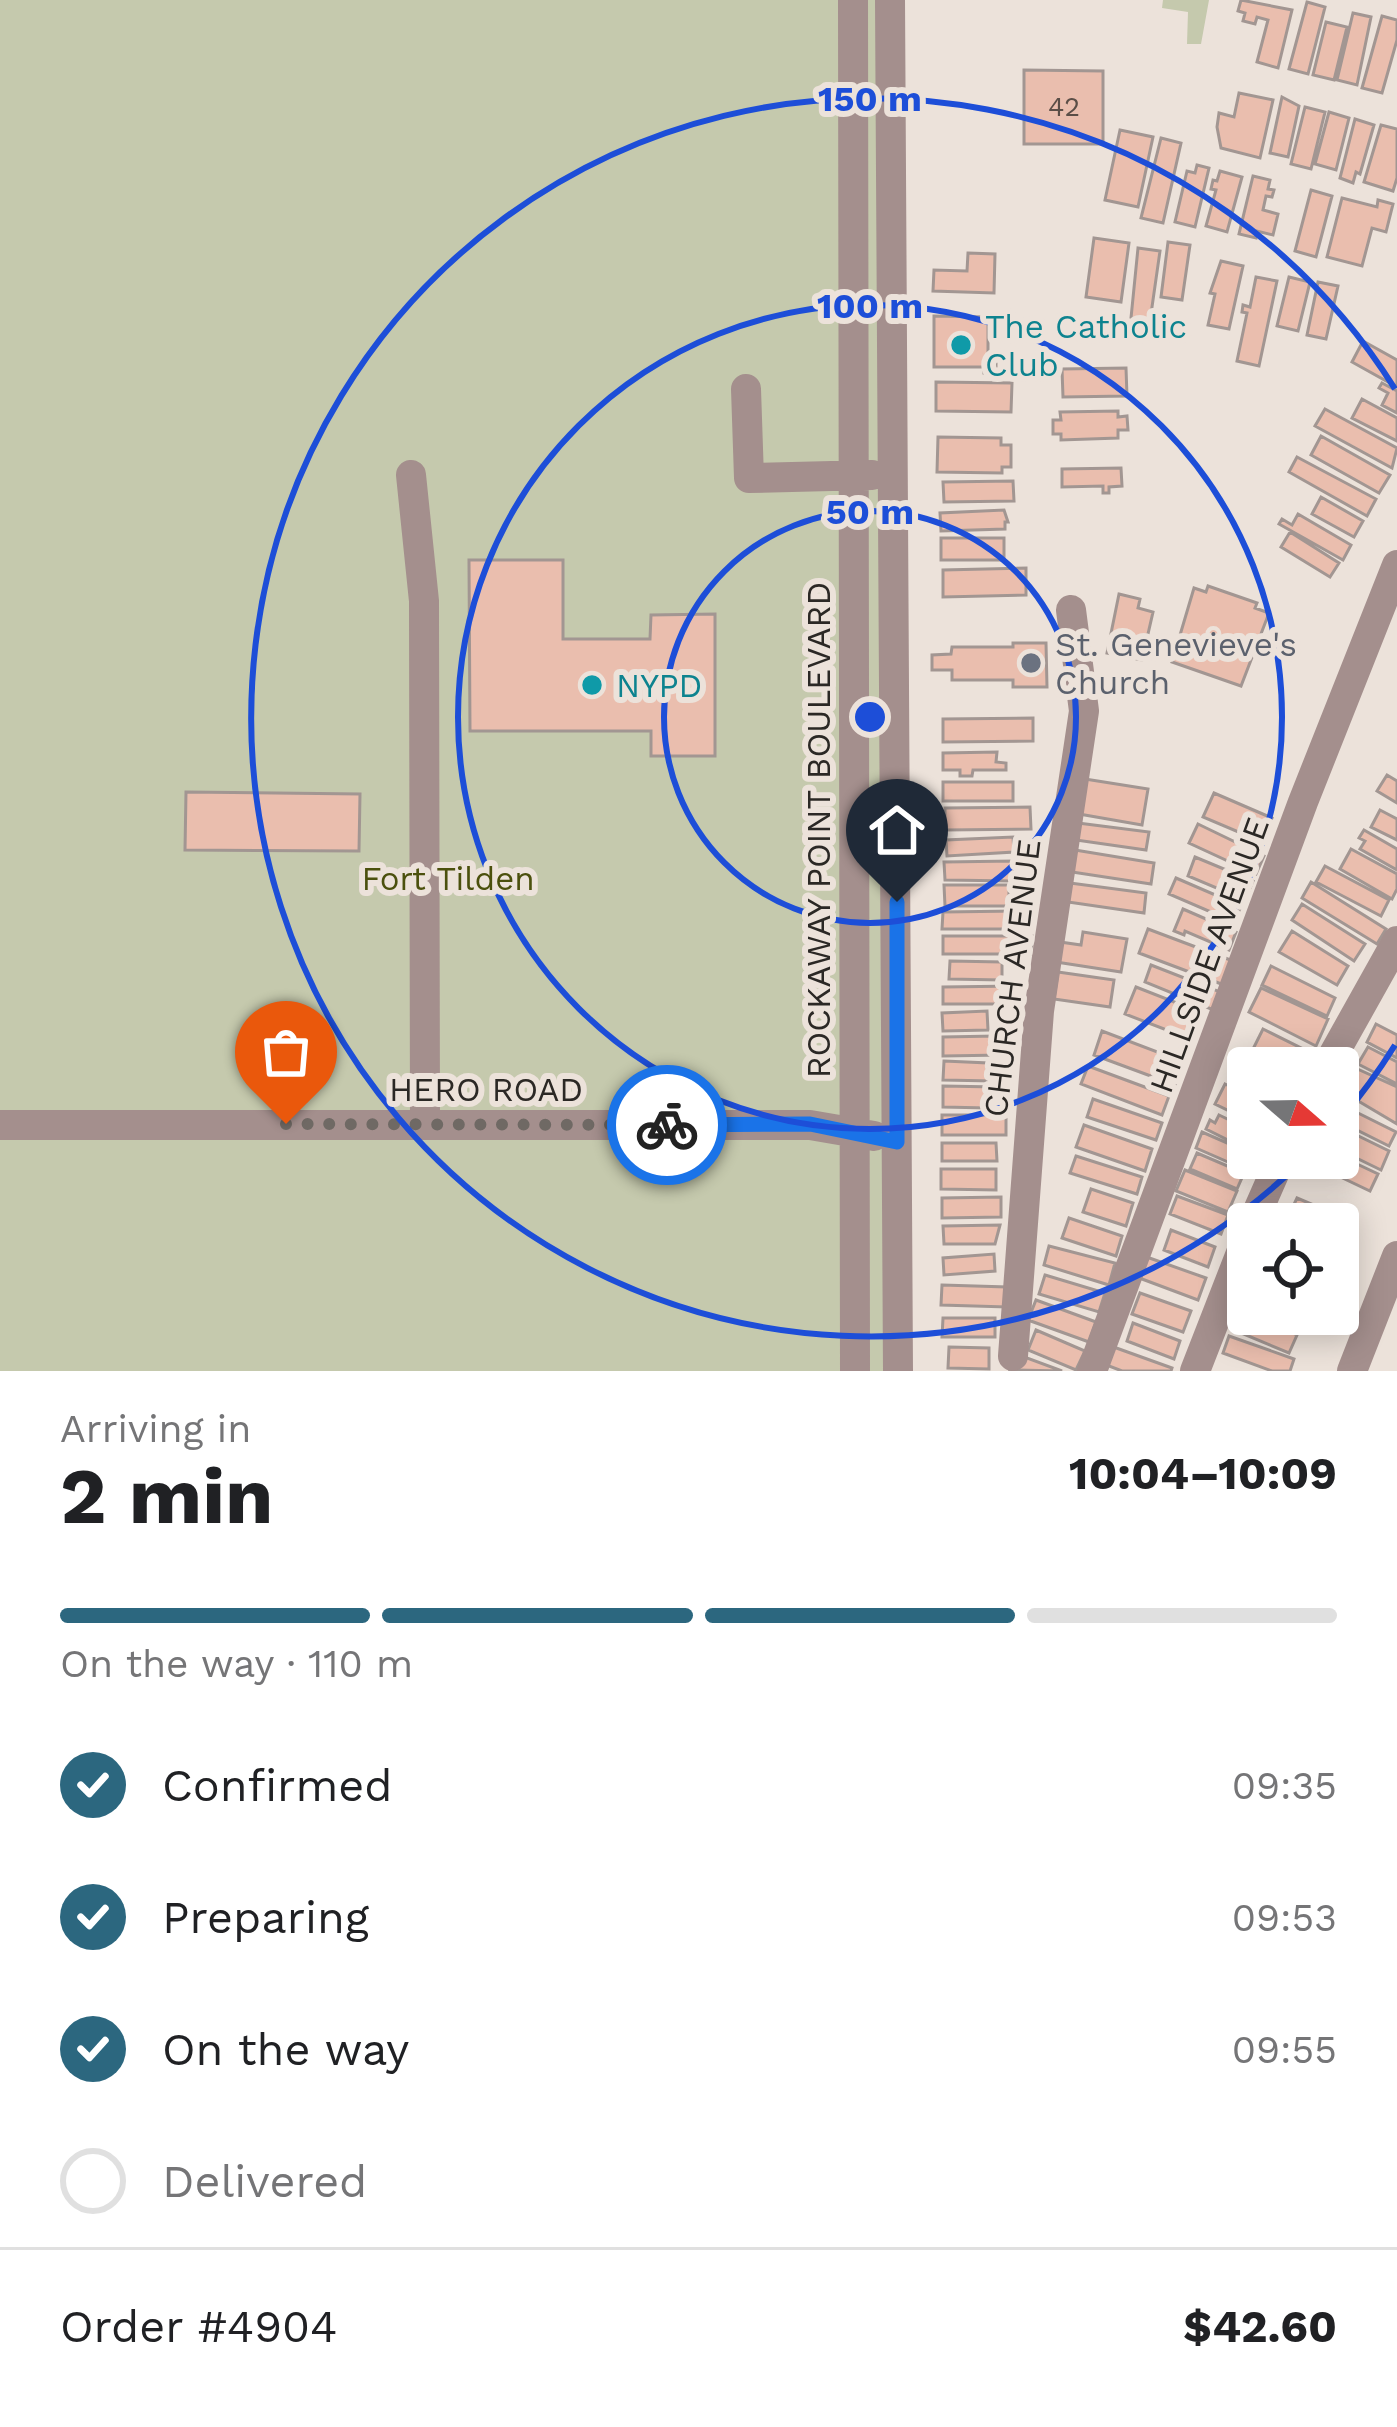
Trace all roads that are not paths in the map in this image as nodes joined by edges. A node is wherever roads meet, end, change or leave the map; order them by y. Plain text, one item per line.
1 (853, 0) edge
2 (890, 0) edge
3 (890, 108) junction
4 (853, 109) junction
5 (746, 389) dead end
6 (896, 475) junction
7 (411, 476) dead end
8 (854, 476) junction
9 (1397, 566) edge
10 (1071, 610) dead end
11 (896, 614) junction
12 (854, 615) junction
13 (1397, 941) edge
14 (1338, 1047) edge
15 (0, 1125) edge
16 (425, 1125) junction
17 (855, 1131) junction
18 (897, 1142) junction
19 (1397, 1256) edge
20 (1227, 1289) edge
21 (1012, 1356) dead end
22 (855, 1371) edge
23 (898, 1371) edge
24 (1092, 1371) edge
25 (1195, 1371) edge
26 (1352, 1371) edge

1 - 4 street, ROCKAWAY POINT BOULEVARD
2 - 3 street
3 - 4 street
3 - 6 street
4 - 8 street, ROCKAWAY POINT BOULEVARD
5 - 8 street
6 - 8 street
6 - 11 street
7 - 16 street
8 - 12 street, ROCKAWAY POINT BOULEVARD
9 - 24 street, HILLSIDE AVENUE
10 - 21 street, CHURCH AVENUE
11 - 12 street
11 - 18 street
12 - 17 street, ROCKAWAY POINT BOULEVARD
13 - 14 street
15 - 16 street, HERO ROAD
16 - 17 street, HERO ROAD
17 - 18 street, HERO ROAD
17 - 22 street, ROCKAWAY POINT BOULEVARD
18 - 23 street
19 - 26 street
20 - 25 street

